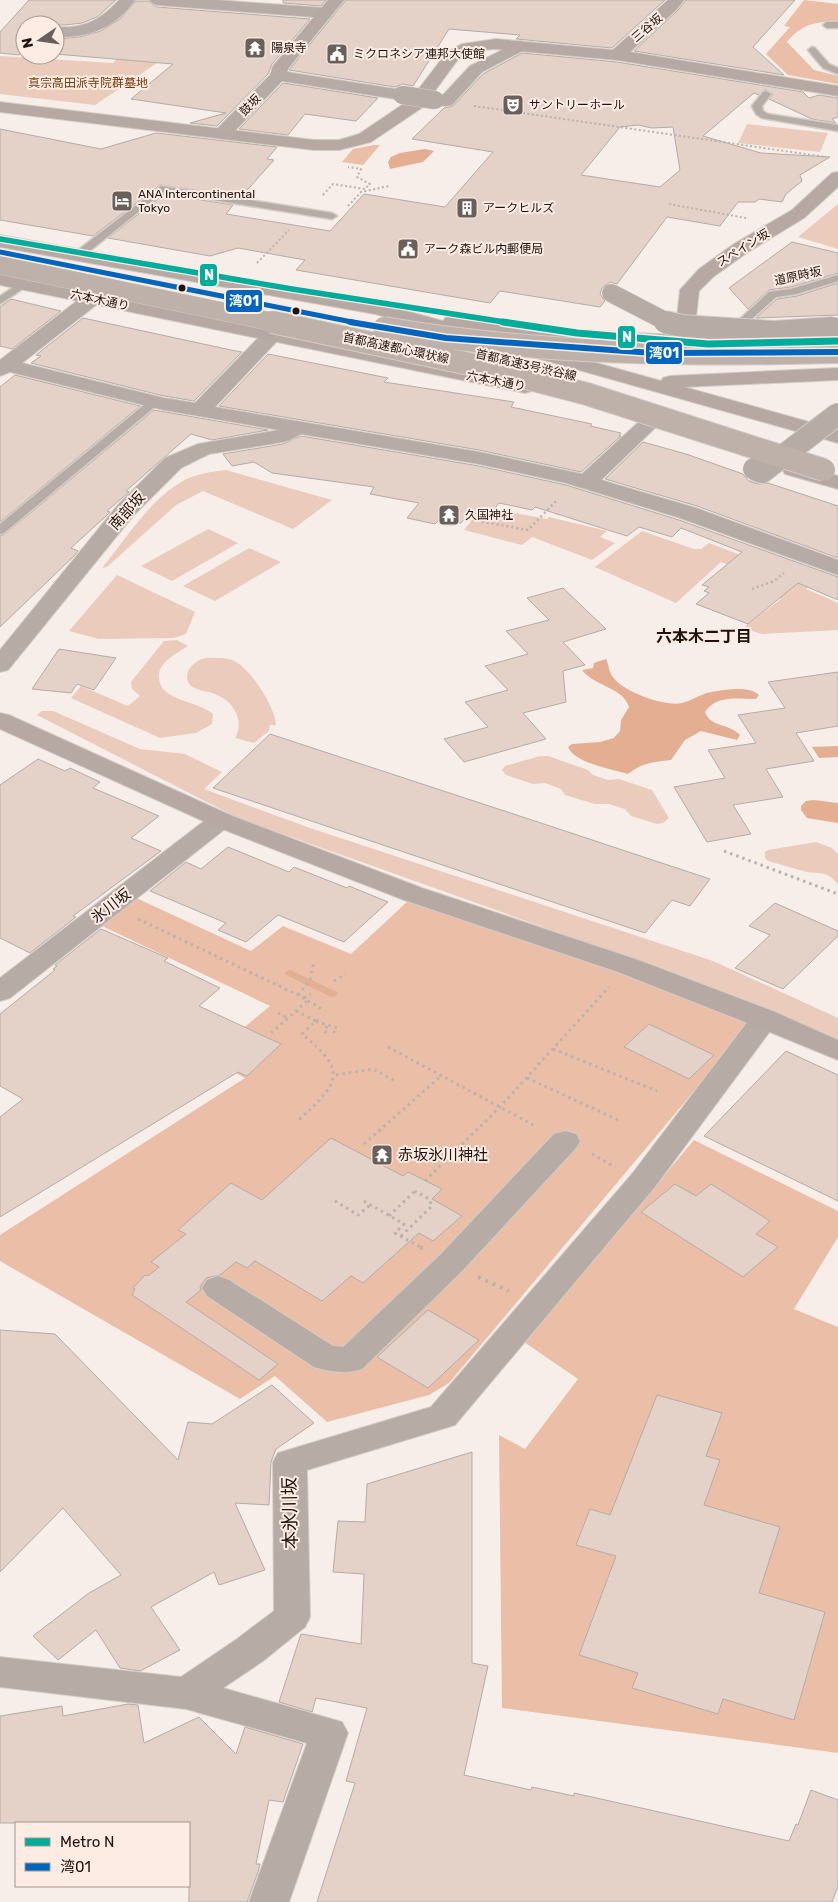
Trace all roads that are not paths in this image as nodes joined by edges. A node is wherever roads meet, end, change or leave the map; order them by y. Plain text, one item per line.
1 (127, 0) edge
2 (157, 0) edge
3 (336, 0) edge
4 (676, 0) edge
5 (325, 13) junction
6 (827, 25) dead end
7 (838, 26) edge
8 (65, 33) edge
9 (520, 46) junction
10 (812, 50) dead end
11 (617, 55) junction
12 (838, 71) edge
13 (279, 72) junction
14 (838, 91) edge
15 (766, 94) dead end
16 (0, 107) edge
17 (838, 128) edge
18 (223, 133) junction
19 (838, 177) edge
20 (332, 216) dead end
21 (0, 242) edge
22 (0, 254) edge
23 (0, 259) edge
24 (0, 265) edge
25 (75, 265) junction
26 (838, 278) edge
27 (0, 279) edge
28 (113, 279) junction
29 (23, 284) junction
30 (611, 292) dead end
31 (93, 298) junction
32 (167, 299) junction
33 (0, 301) edge
34 (377, 309) junction
35 (832, 331) edge
36 (271, 336) junction
37 (684, 340) junction
38 (720, 341) junction
39 (838, 353) edge
40 (838, 358) edge
41 (2, 366) edge
42 (838, 374) edge
43 (648, 383) junction
44 (588, 385) junction
45 (532, 388) junction
46 (154, 402) junction
47 (199, 411) junction
48 (838, 414) edge
49 (650, 422) junction
50 (299, 427) junction
51 (695, 437) junction
52 (838, 437) edge
53 (754, 469) dead end
54 (833, 470) edge
55 (582, 481) junction
56 (0, 530) edge
57 (838, 568) edge
58 (0, 665) edge
59 (0, 720) edge
60 (221, 820) junction
61 (0, 992) edge
62 (765, 1019) junction
63 (838, 1051) edge
64 (565, 1141) road end
65 (218, 1288) dead end
66 (0, 1672) edge
67 (186, 1693) junction
68 (269, 1902) edge

1 - 8 street
2 - 5 street
3 - 5 main road
4 - 11 main road, 三谷坂
5 - 13 main road
6 - 7 lane
9 - 11 main road
9 - 13 street, bridge
9 - 18 main road
10 - 12 lane
11 - 14 main road
13 - 18 street, 鼓坂
15 - 17 lane
16 - 18 main road
19 - 37 main road, スペイン坂
20 - 25 lane
21 - 25 main road
22 - 25 main road
22 - 28 highway, 首都高速都心環状線
23 - 25 main road
24 - 32 highway, 首都高速都心環状線, bridge
25 - 28 main road
25 - 31 main road
25 - 34 main road
26 - 38 lane, 道原時坂
27 - 29 main road, 六本木通り
28 - 39 highway, 首都高速都心環状線, bridge
28 - 44 main road
28 - 54 highway, 首都高速3号渋谷線
29 - 31 main road, 六本木通り
29 - 33 lane
30 - 35 street, bridge
31 - 36 main road, 六本木通り
31 - 41 street
32 - 40 highway, 首都高速都心環状線, bridge
32 - 54 highway, 首都高速都心環状線, bridge
34 - 37 main road
34 - 43 main road
35 - 38 main road
35 - 39 street
36 - 45 main road, 六本木通り
36 - 47 street
37 - 38 main road
41 - 46 street
42 - 43 main road
43 - 44 main road
43 - 52 main road
44 - 45 main road
44 - 51 main road
45 - 49 main road, 六本木通り
46 - 47 street
46 - 56 lane
47 - 50 street
48 - 53 street, bridge
49 - 51 main road, 六本木通り
49 - 55 street
50 - 55 street
50 - 58 street, 南部坂
51 - 54 main road, 六本木通り
55 - 57 street
59 - 60 main road
60 - 61 street, 氷川坂
60 - 62 main road
62 - 63 main road
62 - 67 street, 本氷川坂
64 - 65 street
66 - 67 street
67 - 68 street

